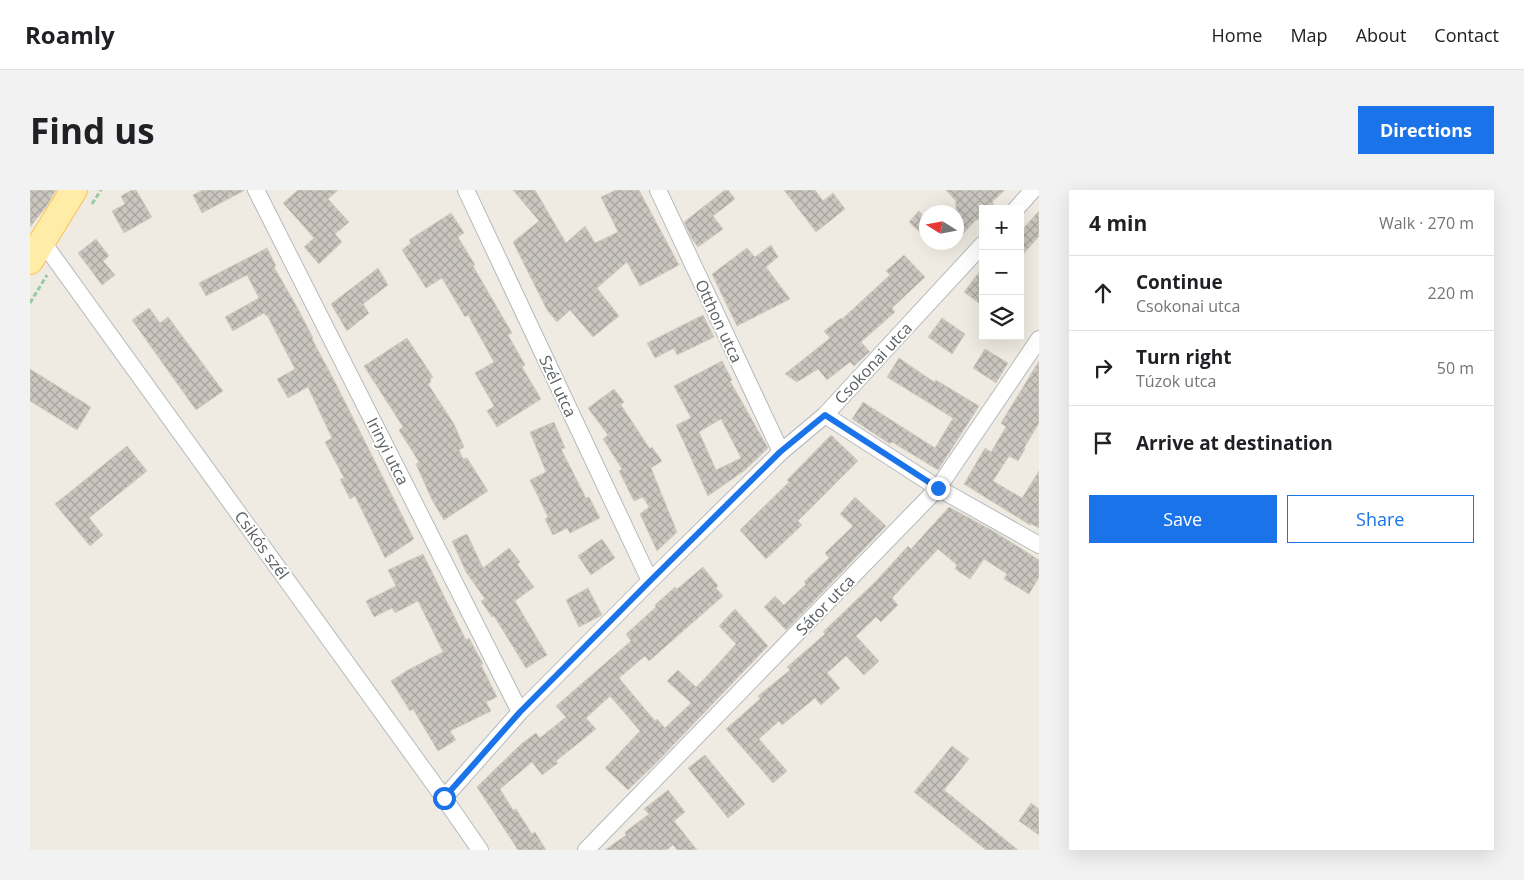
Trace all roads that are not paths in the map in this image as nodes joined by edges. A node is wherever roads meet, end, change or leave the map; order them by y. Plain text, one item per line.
1 (74, 190) edge
2 (256, 190) edge
3 (466, 190) edge
4 (658, 190) edge
5 (1033, 190) edge
6 (1020, 205) edge
7 (979, 248) edge
8 (43, 254) edge
9 (1039, 339) edge
10 (1032, 363) edge
11 (825, 415) junction
12 (780, 452) junction
13 (938, 488) junction
14 (1039, 545) edge
15 (650, 581) junction
16 (520, 712) junction
17 (444, 798) junction
18 (480, 850) edge
19 (586, 850) edge

1 - 8 main road
2 - 16 street, Irinyi utca
3 - 15 street, Szél utca
4 - 12 street, Otthon utca
5 - 6 street
7 - 11 street, Csokonai utca
8 - 17 street, Csikós szél
9 - 10 street, Sátor utca
10 - 13 street, Sátor utca
11 - 12 street, Csokonai utca
11 - 13 street
12 - 15 street, Csokonai utca
13 - 14 street
13 - 19 street, Sátor utca
15 - 16 street, Csokonai utca
16 - 17 street, Csokonai utca
17 - 18 street, Csikós szél

